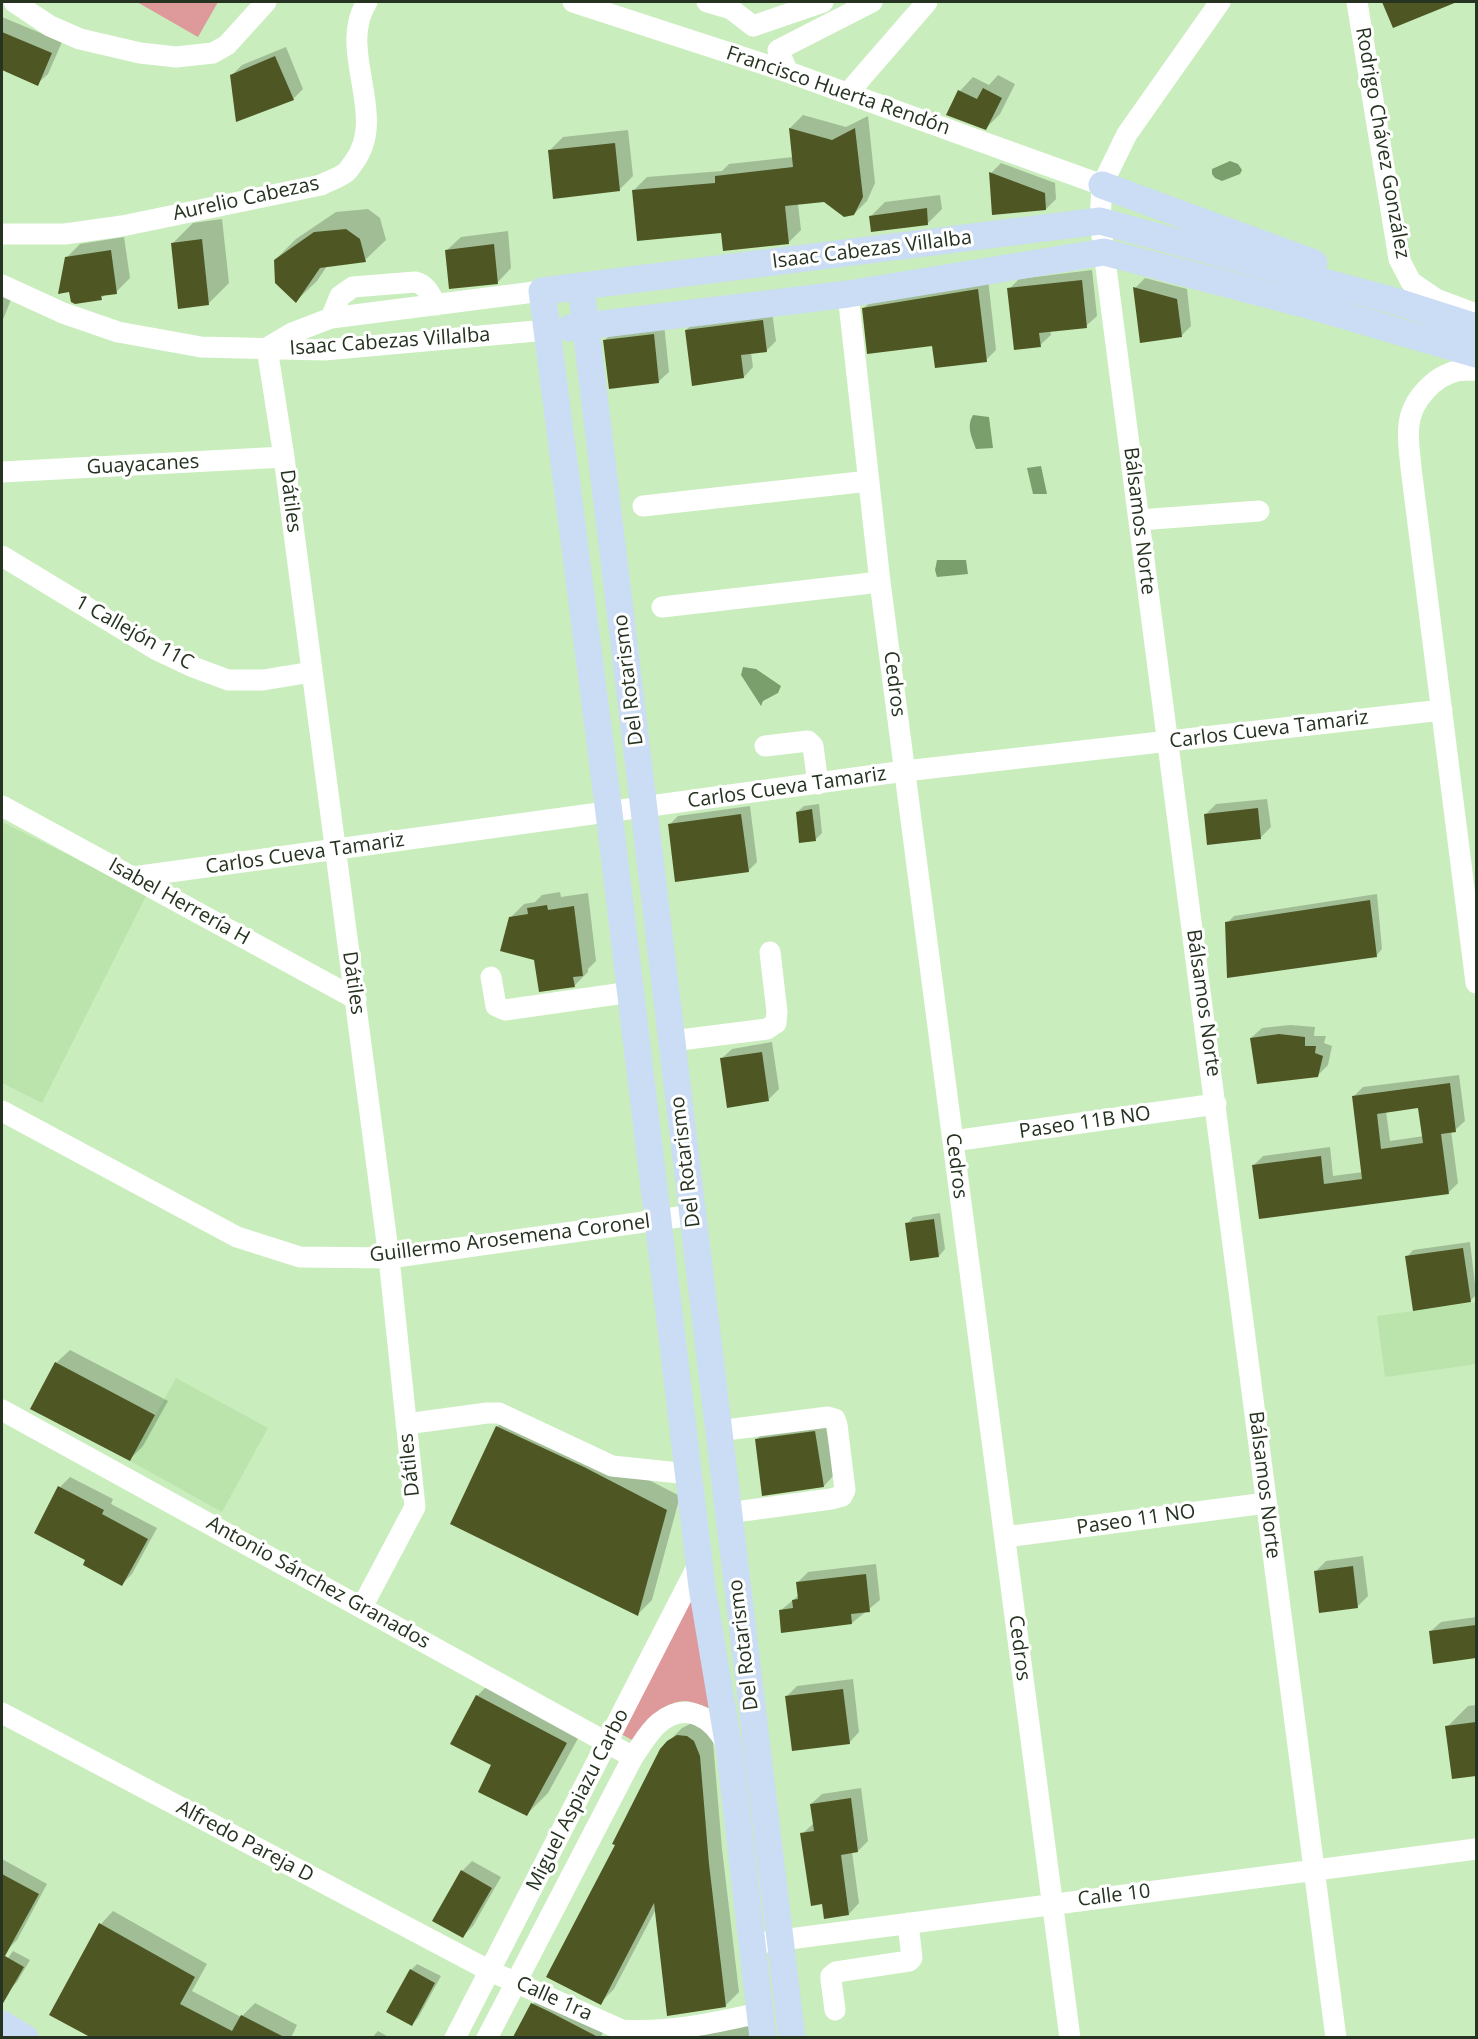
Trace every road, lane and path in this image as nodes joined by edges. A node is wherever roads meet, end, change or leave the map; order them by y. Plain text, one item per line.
1 (14, 2) edge
2 (266, 2) edge
3 (367, 2) edge
4 (555, 2) edge
5 (573, 2) edge
6 (707, 2) edge
7 (823, 2) edge
8 (872, 2) edge
9 (927, 2) edge
10 (1220, 2) edge
11 (1357, 2) edge
12 (595, 9) junction
13 (788, 72) junction
14 (848, 93) junction
15 (1102, 184) junction
16 (1100, 220) junction
17 (2, 234) edge
18 (1104, 252) junction
19 (2, 285) edge
20 (581, 287) junction
21 (542, 291) junction
22 (848, 294) junction
23 (1398, 302) junction
24 (586, 326) junction
25 (547, 330) junction
26 (1474, 341) edge
27 (267, 348) junction
28 (284, 458) junction
29 (2, 472) edge
30 (869, 481) junction
31 (642, 506) dead end
32 (1259, 511) dead end
33 (1139, 520) junction
34 (2, 556) edge
35 (880, 582) junction
36 (662, 608) dead end
37 (312, 672) junction
38 (1442, 710) junction
39 (1168, 741) junction
40 (765, 746) dead end
41 (905, 771) junction
42 (818, 784) junction
43 (2, 806) edge
44 (644, 808) junction
45 (609, 813) junction
46 (336, 850) junction
47 (133, 877) junction
48 (770, 952) dead end
49 (491, 977) dead end
50 (1476, 983) edge
51 (631, 992) junction
52 (356, 999) junction
53 (672, 1041) junction
54 (1216, 1104) junction
55 (2, 1111) edge
56 (953, 1141) junction
57 (693, 1215) junction
58 (658, 1220) junction
59 (389, 1258) junction
60 (2, 1410) edge
61 (406, 1424) junction
62 (718, 1431) junction
63 (689, 1474) junction
64 (1266, 1503) junction
65 (728, 1513) junction
66 (1005, 1537) junction
67 (699, 1563) junction
68 (362, 1607) junction
69 (2, 1713) edge
70 (607, 1743) junction
71 (730, 1754) junction
72 (633, 1757) junction
73 (1476, 1849) edge
74 (1314, 1870) junction
75 (1052, 1904) junction
76 (908, 1923) junction
77 (780, 1940) junction
78 (751, 1944) junction
79 (490, 1971) junction
80 (517, 1983) junction
81 (835, 2010) dead end
82 (761, 2025) edge
83 (455, 2037) edge
84 (487, 2037) edge
85 (792, 2037) edge
86 (1070, 2037) edge
87 (1336, 2037) edge

1 - 2 street
3 - 17 street, Aurelio Cabezas
4 - 12 street
5 - 12 street, Francisco Huerta Rendón
6 - 7 street
8 - 13 street
9 - 14 street
10 - 15 street, Bálsamos Norte
11 - 26 street, Rodrigo Chávez González
12 - 13 street, Francisco Huerta Rendón
13 - 14 street, Francisco Huerta Rendón
14 - 15 street, Francisco Huerta Rendón
15 - 16 street, Bálsamos Norte
15 - 23 main road
16 - 18 street, Bálsamos Norte
16 - 20 main road, Isaac Cabezas Villalba
16 - 23 main road, Isaac Cabezas Villalba
18 - 22 main road, Isaac Cabezas Villalba
18 - 26 main road, Isaac Cabezas Villalba
18 - 33 street, Bálsamos Norte
19 - 27 street, Isaac Cabezas Villalba
20 - 21 main road, Isaac Cabezas Villalba
20 - 24 main road, Del Rotarismo
21 - 25 main road, Del Rotarismo
21 - 27 street, Isaac Cabezas Villalba
22 - 24 main road, Isaac Cabezas Villalba
22 - 30 street, Cedros
23 - 26 main road, Isaac Cabezas Villalba
24 - 25 main road, Isaac Cabezas Villalba
24 - 44 main road, Del Rotarismo
25 - 27 street, Isaac Cabezas Villalba
25 - 45 main road, Del Rotarismo
26 - 38 street
27 - 28 street, Dátiles
28 - 29 street, Guayacanes
28 - 37 street, Dátiles
30 - 31 street
30 - 35 street, Cedros
32 - 33 street
33 - 39 street, Bálsamos Norte
34 - 37 street, 1 Callejón 11C
35 - 36 street
35 - 41 street, Cedros
37 - 46 street, Dátiles
38 - 39 street, Carlos Cueva Tamariz
38 - 50 street
39 - 41 street, Carlos Cueva Tamariz
39 - 54 street, Bálsamos Norte
40 - 42 street
41 - 42 street, Carlos Cueva Tamariz
41 - 56 street, Cedros
42 - 44 street, Carlos Cueva Tamariz
43 - 47 street, Isabel Herrería H
44 - 45 street, Carlos Cueva Tamariz
44 - 53 main road, Del Rotarismo
45 - 46 street, Carlos Cueva Tamariz
45 - 51 main road, Del Rotarismo
46 - 47 street, Carlos Cueva Tamariz
46 - 52 street, Dátiles
47 - 52 street, Isabel Herrería H
48 - 53 street
49 - 51 street
51 - 58 main road, Del Rotarismo
52 - 59 street, Dátiles
53 - 57 main road, Del Rotarismo
54 - 56 street, Paseo 11B NO
54 - 64 street, Bálsamos Norte
55 - 59 street, Guillermo Arosemena Coronel
56 - 66 street, Cedros
57 - 58 street, Guillermo Arosemena Coronel
57 - 62 main road, Del Rotarismo
58 - 59 street, Guillermo Arosemena Coronel
58 - 63 main road, Del Rotarismo
59 - 61 street, Dátiles
60 - 68 street, Antonio Sánchez Granados
61 - 63 street
61 - 68 street, Dátiles
62 - 65 main road, Del Rotarismo
62 - 65 street
63 - 67 main road, Del Rotarismo
64 - 66 street, Paseo 11 NO
64 - 74 street, Bálsamos Norte
65 - 77 main road, Del Rotarismo
66 - 75 street, Cedros
67 - 70 street, Miguel Aspiazu Carbo
67 - 71 main road, Del Rotarismo
68 - 70 street, Antonio Sánchez Granados
69 - 79 street, Alfredo Pareja D
70 - 72 street, Antonio Sánchez Granados
70 - 79 street, Miguel Aspiazu Carbo
71 - 72 street, Miguel Aspiazu Carbo
71 - 78 main road, Del Rotarismo
72 - 80 street, Miguel Aspiazu Carbo
73 - 74 street, Calle 10
74 - 75 street, Calle 10
74 - 87 street, Bálsamos Norte
75 - 76 street, Calle 10
75 - 86 street, Cedros
76 - 77 street, Calle 10
76 - 81 street
77 - 78 street, Calle 10
77 - 85 main road, Del Rotarismo
78 - 82 main road, Del Rotarismo
79 - 80 street, Calle 1ra
79 - 83 street, Miguel Aspiazu Carbo
80 - 82 street, Calle 1ra
80 - 84 street, Miguel Aspiazu Carbo

